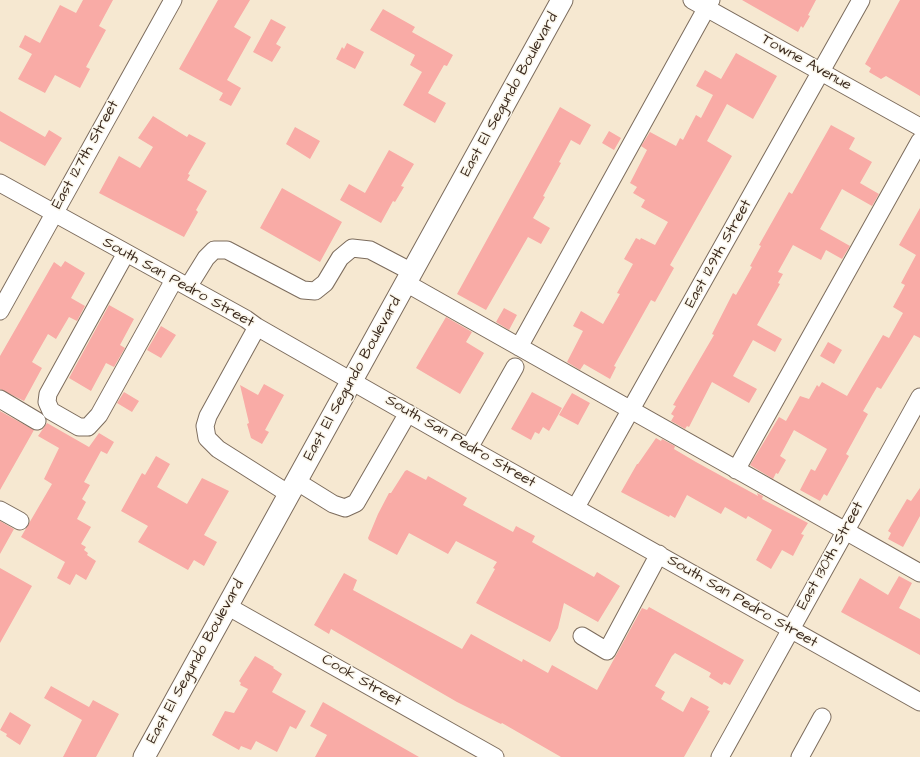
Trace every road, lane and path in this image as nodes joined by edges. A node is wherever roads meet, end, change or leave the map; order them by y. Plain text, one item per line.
1 (173, 0) edge
2 (562, 0) edge
3 (861, 0) edge
4 (704, 3) edge
5 (822, 72) junction
6 (920, 128) edge
7 (920, 141) edge
8 (0, 183) edge
9 (54, 213) junction
10 (126, 253) junction
11 (409, 278) junction
12 (181, 283) junction
13 (0, 311) edge
14 (258, 327) junction
15 (519, 348) junction
16 (515, 366) dead end
17 (352, 381) junction
18 (920, 397) edge
19 (0, 399) edge
20 (631, 411) junction
21 (408, 413) junction
22 (38, 422) dead end
23 (469, 448) junction
24 (736, 470) junction
25 (293, 487) junction
26 (576, 507) junction
27 (0, 510) edge
28 (20, 521) dead end
29 (845, 531) junction
30 (659, 554) junction
31 (920, 573) edge
32 (226, 606) junction
33 (790, 629) junction
34 (582, 636) dead end
35 (920, 702) edge
36 (822, 717) dead end
37 (144, 757) edge
38 (495, 757) edge
39 (720, 757) edge
40 (800, 757) edge

1 - 9 street, East 127th Street
2 - 11 main road, East El Segundo Boulevard
3 - 5 street, East 129th Street
4 - 5 street, Towne Avenue
4 - 15 street
5 - 6 street, Towne Avenue
5 - 20 street, East 129th Street
7 - 24 street
8 - 9 street, South San Pedro Street
9 - 10 street, South San Pedro Street
9 - 13 street, East 127th Street
10 - 12 street, South San Pedro Street
10 - 12 street
11 - 12 street
11 - 15 street
11 - 17 main road, East El Segundo Boulevard
12 - 14 street, South San Pedro Street
14 - 17 street, South San Pedro Street
14 - 25 street
15 - 20 street
16 - 23 street
17 - 21 street, South San Pedro Street
17 - 25 main road, East El Segundo Boulevard
18 - 29 street, East 130th Street
19 - 22 street
20 - 24 street
20 - 26 street, East 129th Street
21 - 23 street, South San Pedro Street
21 - 25 street
23 - 26 street, South San Pedro Street
24 - 29 street
25 - 32 main road, East El Segundo Boulevard
26 - 30 street, South San Pedro Street
27 - 28 street
29 - 31 street
29 - 33 street, East 130th Street
30 - 33 street, South San Pedro Street
30 - 34 street
32 - 37 main road, East El Segundo Boulevard
32 - 38 street, Cook Street
33 - 35 street, South San Pedro Street
33 - 39 street, East 130th Street
36 - 40 street

